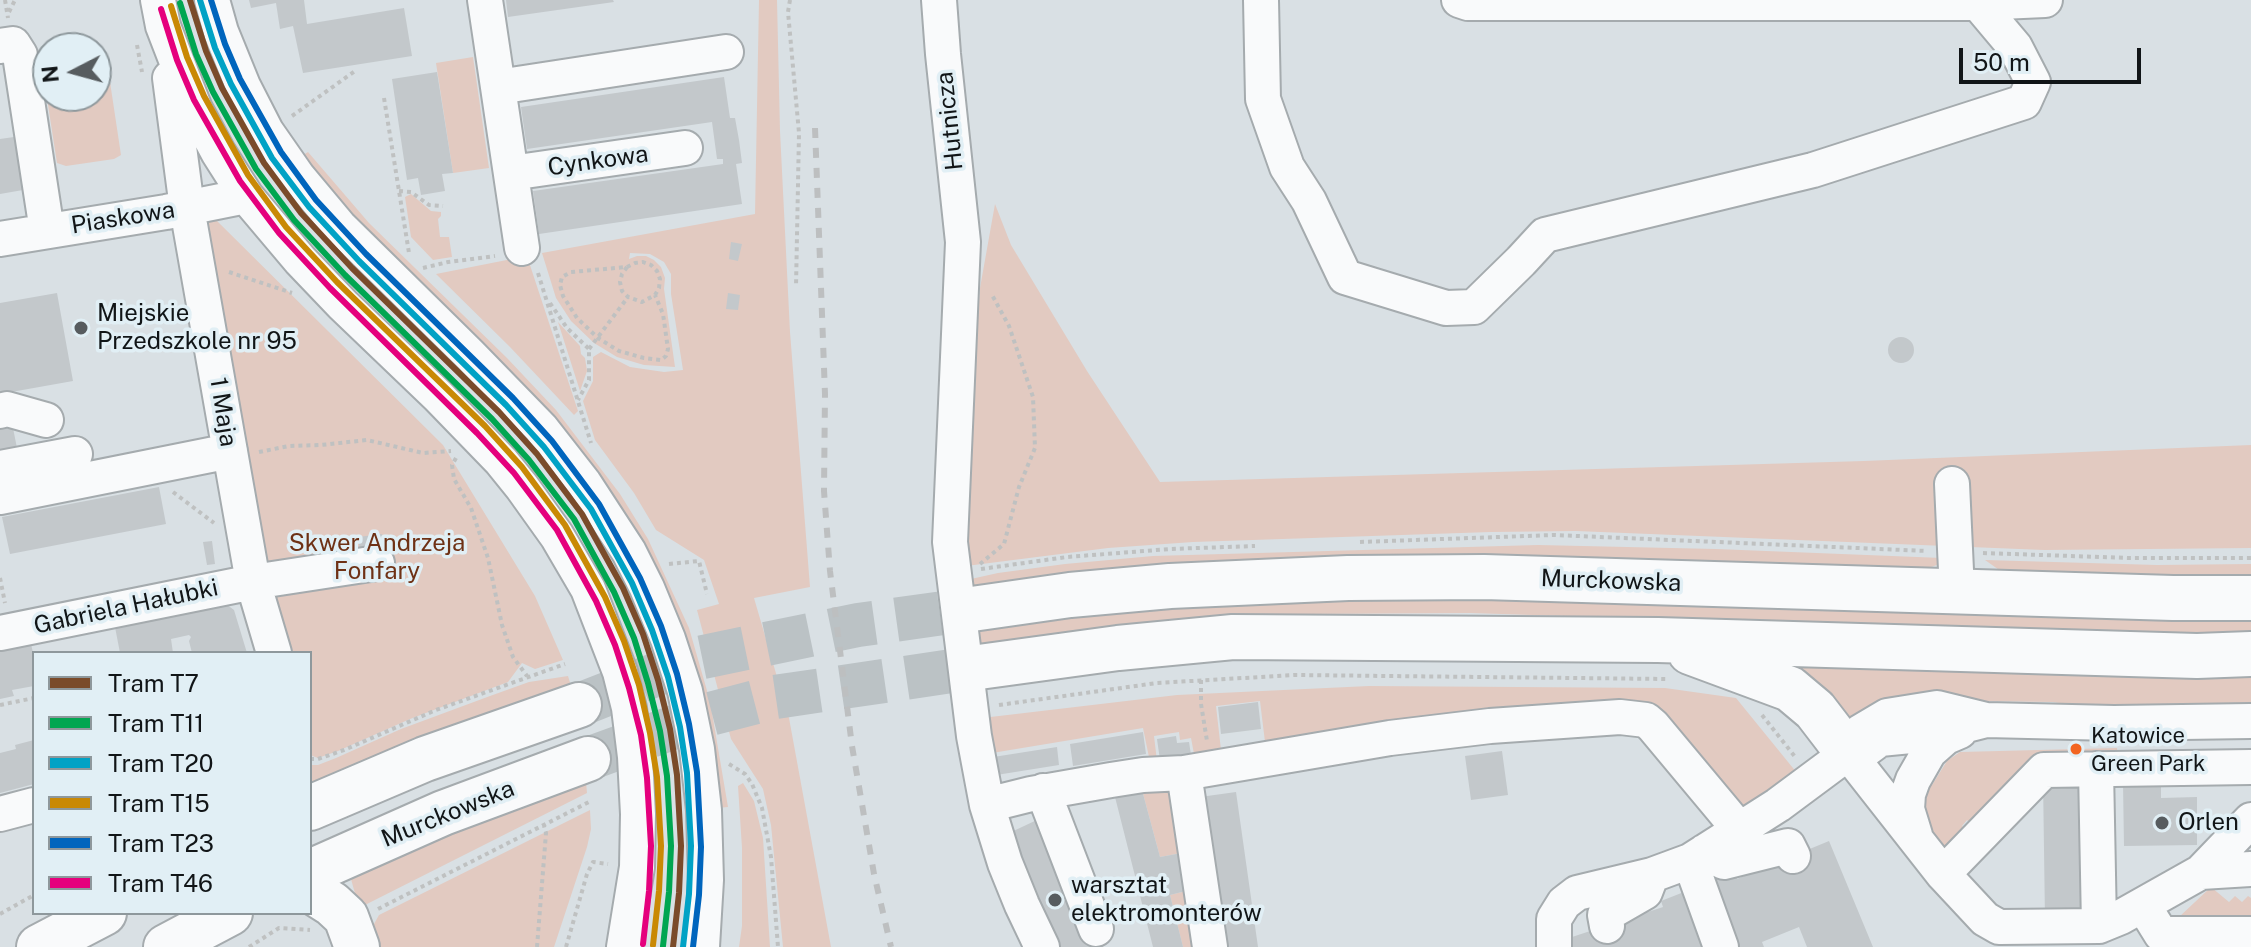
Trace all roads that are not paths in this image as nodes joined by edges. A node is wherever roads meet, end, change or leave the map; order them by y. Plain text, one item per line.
1 (212, 0) edge
2 (485, 0) edge
3 (939, 0) edge
4 (1261, 0) edge
5 (1459, 0) edge
6 (2045, 0) edge
7 (1978, 3) junction
8 (161, 13) edge
9 (4, 30) edge
10 (726, 52) dead end
11 (498, 87) junction
12 (685, 148) dead end
13 (511, 173) junction
14 (246, 196) junction
15 (187, 208) junction
16 (47, 231) junction
17 (0, 239) edge
18 (522, 248) road end
19 (0, 411) edge
20 (46, 420) dead end
21 (230, 451) junction
22 (75, 454) dead end
23 (0, 468) edge
24 (1952, 484) dead end
25 (0, 497) edge
26 (377, 563) dead end
27 (253, 582) junction
28 (972, 590) tunnel mouth
29 (1957, 592) junction
30 (2251, 598) edge
31 (1, 630) edge
32 (273, 651) edge
33 (2251, 654) edge
34 (1666, 660) junction
35 (979, 667) tunnel mouth
36 (579, 705) tunnel mouth
37 (1986, 720) junction
38 (2251, 721) edge
39 (1848, 753) junction
40 (2251, 767) edge
41 (2096, 769) junction
42 (1198, 770) junction
43 (589, 780) tunnel mouth
44 (1043, 791) junction
45 (987, 805) junction
46 (32, 806) edge
47 (312, 807) edge
48 (0, 814) edge
49 (2251, 820) edge
50 (1739, 829) junction
51 (1917, 841) junction
52 (1793, 856) dead end
53 (1697, 857) junction
54 (2251, 869) edge
55 (312, 871) edge
56 (2201, 872) junction
57 (1943, 874) junction
58 (1652, 875) junction
59 (312, 891) edge
60 (2143, 905) junction
61 (100, 915) edge
62 (226, 915) edge
63 (1607, 926) dead end
64 (2099, 926) junction
65 (1096, 929) dead end
66 (350, 930) edge
67 (2251, 934) edge
68 (39, 947) edge
69 (166, 947) edge
70 (624, 947) edge
71 (702, 947) edge
72 (1042, 947) edge
73 (1210, 947) edge
74 (1554, 947) edge
75 (1721, 947) edge

1 - 71 street
2 - 11 street
3 - 45 street, Hutnicza
4 - 7 street
5 - 7 street
6 - 7 street
8 - 14 street, 1 Maja
8 - 15 street, 1 Maja
9 - 16 street
10 - 11 street
11 - 13 street
12 - 13 street, Cynkowa
13 - 18 street
14 - 15 street, Piaskowa
14 - 70 street, 1 Maja
15 - 16 street, Piaskowa
15 - 21 street, 1 Maja
16 - 17 street, Piaskowa
19 - 20 street
21 - 25 street
21 - 27 street, 1 Maja
22 - 23 street
24 - 29 street
26 - 27 street, Gabriela Hałubki
27 - 31 street, Gabriela Hałubki
27 - 32 street, 1 Maja
28 - 29 highway, Murckowska
29 - 30 highway, Murckowska
33 - 34 highway
34 - 35 highway
34 - 39 highway
36 - 47 highway
37 - 38 street
37 - 39 street
37 - 51 street
39 - 50 street
39 - 51 street
40 - 41 street
41 - 57 street
41 - 64 street
42 - 44 street
42 - 50 street
42 - 73 street
43 - 55 highway, Murckowska
44 - 45 street
44 - 65 street
45 - 72 street, Hutnicza
46 - 48 street
49 - 56 street
50 - 53 street
51 - 57 street
52 - 53 street
53 - 58 street
53 - 75 street
54 - 56 street
56 - 60 street
57 - 64 street
58 - 63 street
58 - 74 street
59 - 66 highway
60 - 64 street
60 - 67 street
61 - 68 highway
62 - 69 highway

